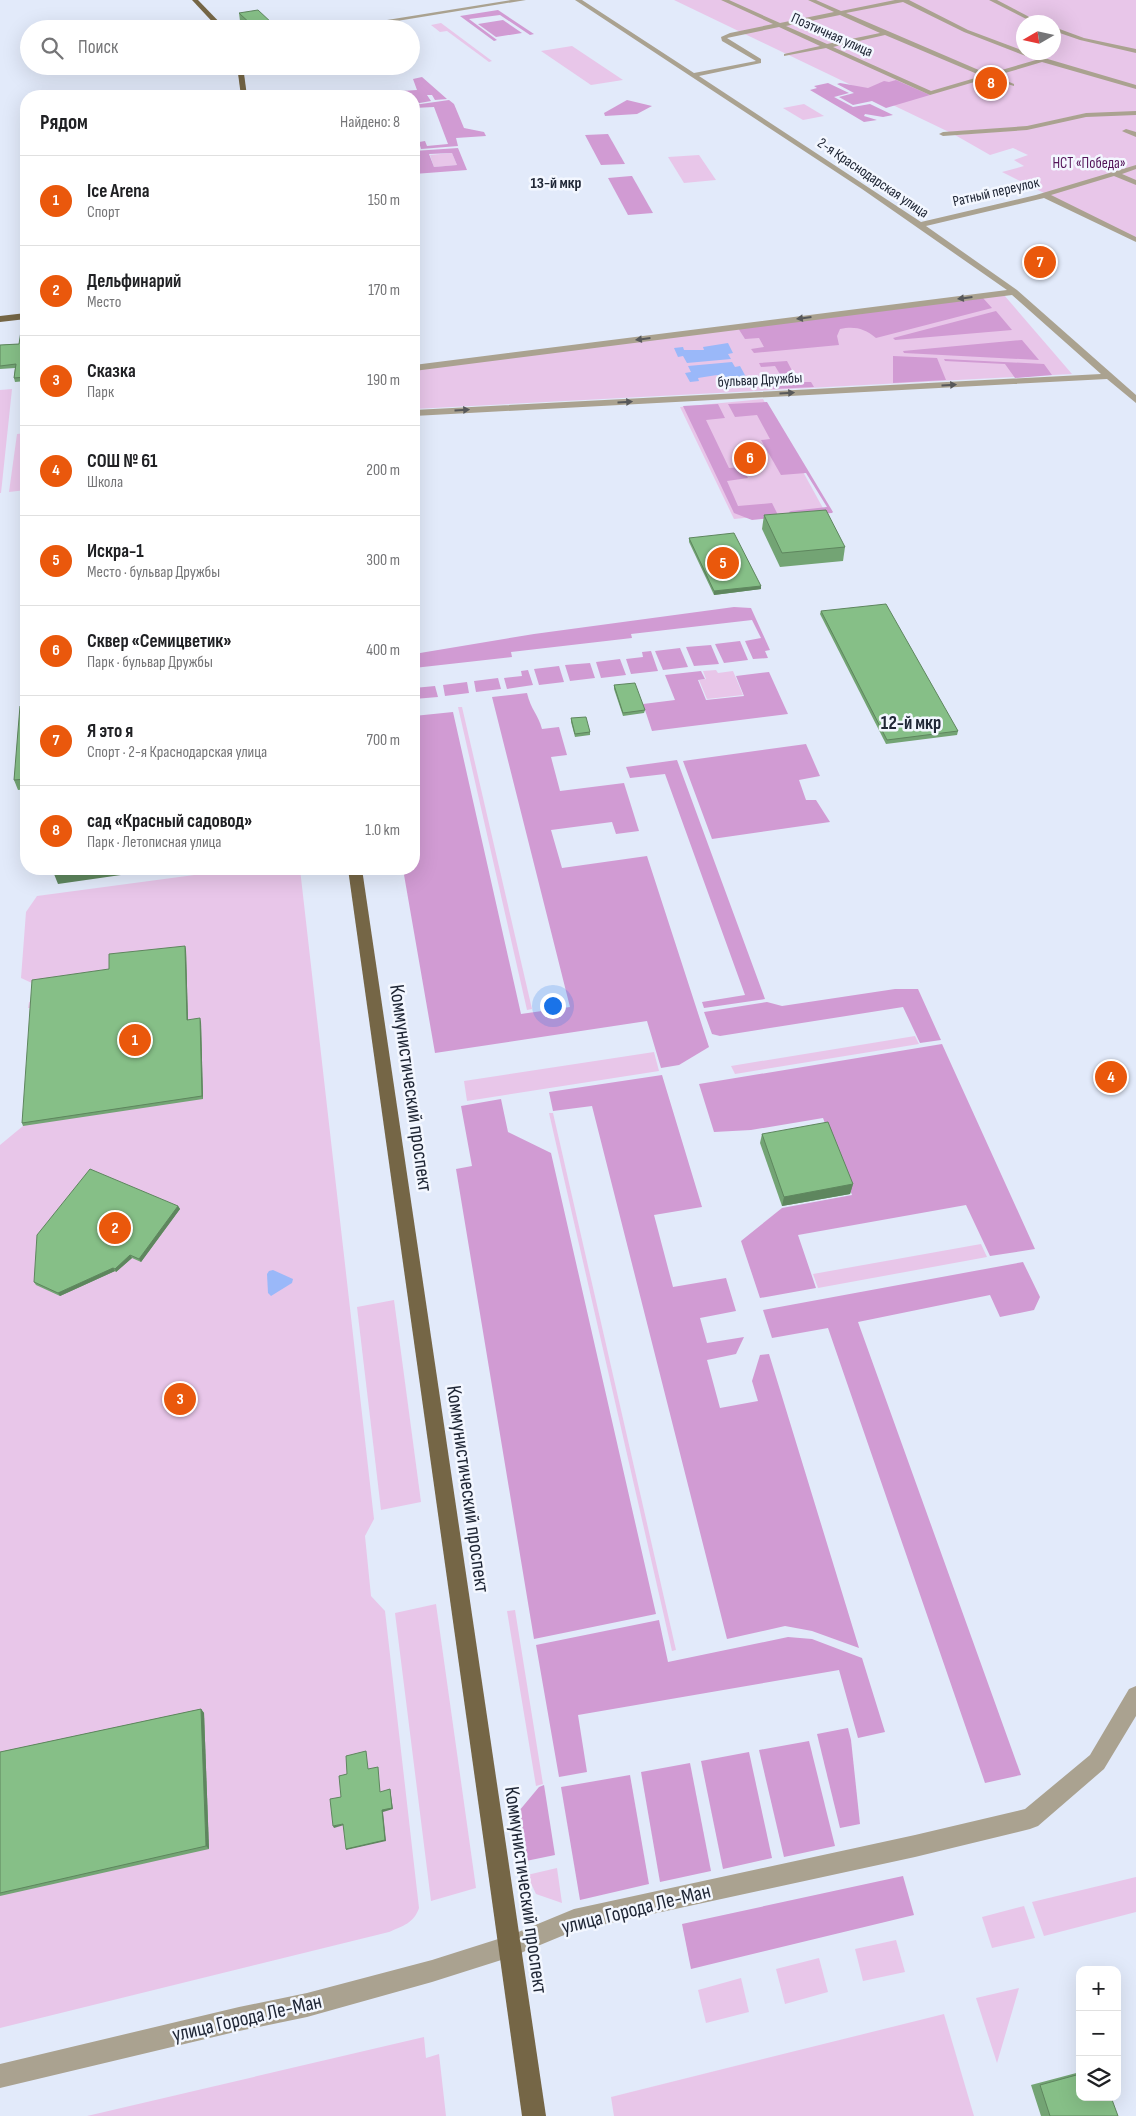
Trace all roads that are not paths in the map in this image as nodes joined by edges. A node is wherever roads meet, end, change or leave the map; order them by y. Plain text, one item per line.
1 (195, 0) edge
2 (523, 0) edge
3 (578, 0) edge
4 (724, 0) edge
5 (811, 0) edge
6 (904, 0) edge
7 (992, 0) edge
8 (841, 12) junction
9 (1019, 15) edge
10 (214, 20) edge
11 (393, 20) edge
12 (779, 25) junction
13 (1061, 32) edge
14 (886, 33) junction
15 (826, 46) junction
16 (1016, 50) edge
17 (1136, 50) edge
18 (786, 55) dead end
19 (1042, 60) joint
20 (241, 75) edge
21 (692, 75) junction
22 (987, 76) junction
23 (1012, 85) dead end
24 (1136, 87) edge
25 (243, 90) edge
26 (1136, 113) edge
27 (1126, 131) dead end
28 (943, 134) dead end
29 (1136, 135) edge
30 (1136, 167) edge
31 (1114, 173) junction
32 (1136, 183) edge
33 (1044, 195) junction
34 (919, 225) junction
35 (1136, 240) edge
36 (1011, 292) junction
37 (20, 317) edge
38 (0, 319) edge
39 (420, 367) edge
40 (1105, 376) junction
41 (1134, 395) edge
42 (420, 413) edge
43 (357, 875) edge
44 (1136, 1696) edge
45 (511, 1946) junction
46 (0, 2076) edge
47 (534, 2116) edge

1 - 10 main road
2 - 11 street
3 - 21 street, 2-я Краснодарская улица
4 - 12 street, Поэтичная улица
5 - 8 street
6 - 8 street
6 - 16 street
7 - 9 street
8 - 12 street
8 - 14 street
12 - 15 street, Поэтичная улица
12 - 21 street
13 - 17 street
14 - 15 street
14 - 22 street
15 - 18 street
15 - 22 street, Поэтичная улица
19 - 22 street
19 - 24 street
20 - 25 main road
21 - 34 street, 2-я Краснодарская улица
22 - 23 street
26 - 28 street
27 - 29 street
30 - 31 street, Ратный переулок
31 - 32 street
31 - 33 street, Ратный переулок
33 - 34 street, Ратный переулок
33 - 35 street
34 - 36 street, 2-я Краснодарская улица
36 -> 39 street
36 - 40 street, 2-я Краснодарская улица
37 - 38 main road
40 - 41 street
42 -> 40 street, бульвар Дружбы
43 - 45 main road, Коммунистический проспект
44 - 45 street, улица Города Ле-Ман
45 - 46 street, улица Города Ле-Ман
45 - 47 main road, Коммунистический проспект

